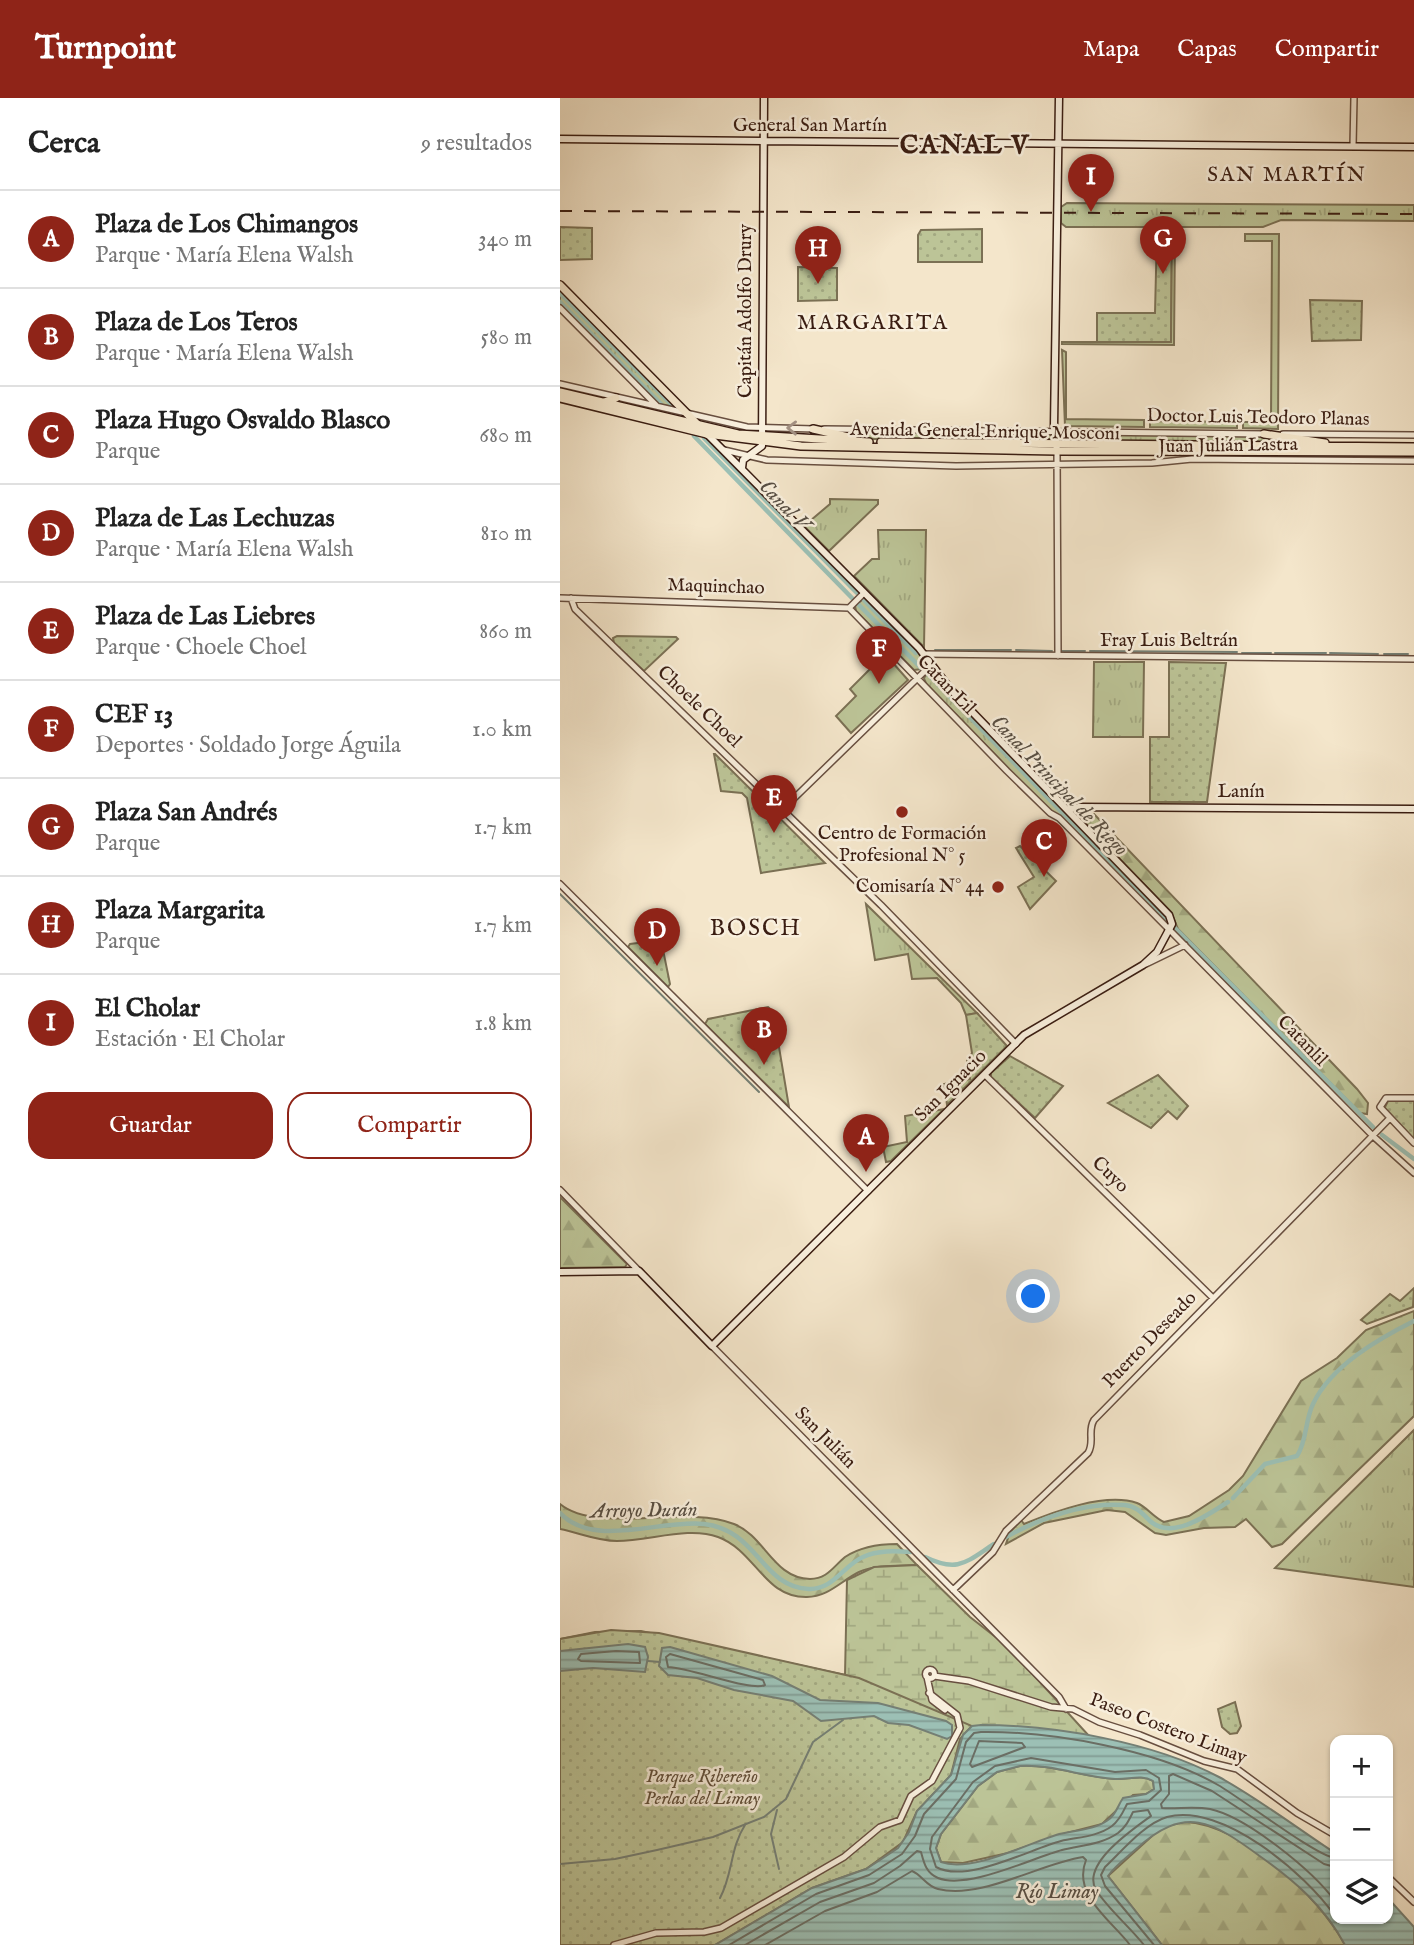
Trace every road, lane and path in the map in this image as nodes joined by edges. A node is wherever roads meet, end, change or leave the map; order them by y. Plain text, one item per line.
1 (764, 98) edge
2 (1059, 98) edge
3 (1354, 98) edge
4 (560, 139) edge
5 (763, 141) junction
6 (1059, 144) junction
7 (1353, 146) junction
8 (1414, 147) edge
9 (560, 285) edge
10 (560, 308) edge
11 (560, 384) edge
12 (560, 392) edge
13 (646, 394) junction
14 (560, 398) edge
15 (616, 398) junction
16 (601, 403) junction
17 (641, 404) junction
18 (660, 408) junction
19 (688, 415) junction
20 (705, 418) junction
21 (701, 427) junction
22 (762, 428) junction
23 (813, 429) junction
24 (1056, 432) junction
25 (707, 434) junction
26 (1264, 434) junction
27 (1414, 435) edge
28 (762, 440) junction
29 (874, 442) junction
30 (1347, 446) junction
31 (1057, 447) junction
32 (1414, 449) edge
33 (724, 450) junction
34 (750, 456) junction
35 (1414, 461) edge
36 (1058, 463) junction
37 (743, 470) junction
38 (864, 593) junction
39 (560, 598) edge
40 (571, 598) junction
41 (849, 608) junction
42 (924, 654) junction
43 (1058, 656) junction
44 (1414, 659) edge
45 (931, 665) junction
46 (917, 678) junction
47 (1414, 809) edge
48 (782, 810) junction
49 (1068, 810) junction
50 (560, 884) edge
51 (1170, 929) junction
52 (1185, 945) junction
53 (1143, 965) junction
54 (1016, 1044) junction
55 (985, 1075) junction
56 (1414, 1098) edge
57 (1389, 1119) junction
58 (1373, 1136) junction
59 (1414, 1143) edge
60 (1414, 1173) edge
61 (560, 1190) edge
62 (868, 1191) junction
63 (639, 1271) junction
64 (560, 1272) edge
65 (1213, 1298) junction
66 (712, 1346) junction
67 (953, 1590) junction
68 (1066, 1709) junction
69 (1330, 1833) edge
70 (1393, 1882) edge
71 (1414, 1902) edge
72 (614, 1945) edge

1 - 5 main road, Capitán Adolfo Drury
2 - 6 main road
3 - 7 street
4 - 5 main road, General San Martín
5 - 6 main road, General San Martín
5 - 22 main road, Capitán Adolfo Drury
6 - 7 main road, General San Martín
6 - 24 main road
7 - 8 main road, General San Martín
9 - 19 main road
10 - 13 street
11 - 15 street, Doctor Luis Teodoro Planas
12 - 16 main road, Avenida General Enrique Mosconi
13 - 17 street
13 - 18 street
14 - 25 main road, Avenida General Enrique Mosconi
15 - 16 main road
15 - 17 street, Doctor Luis Teodoro Planas
16 - 21 main road, Avenida General Enrique Mosconi
17 - 18 street, Doctor Luis Teodoro Planas
18 - 19 street, Doctor Luis Teodoro Planas
19 - 20 street, Doctor Luis Teodoro Planas
19 - 21 main road
20 - 21 street
20 - 22 street, Doctor Luis Teodoro Planas
21 - 25 main road
21 - 28 main road, Avenida General Enrique Mosconi
23 -> 22 street, Doctor Luis Teodoro Planas
22 - 28 main road, Capitán Adolfo Drury
23 - 24 street, Doctor Luis Teodoro Planas
23 - 29 main road
24 - 26 street, Doctor Luis Teodoro Planas
24 - 31 main road
25 - 28 main road, Avenida General Enrique Mosconi
25 - 33 main road
26 - 27 street, Doctor Luis Teodoro Planas
26 - 30 main road
28 - 29 main road, Avenida General Enrique Mosconi
28 - 31 main road, Avenida General Enrique Mosconi
28 - 34 main road
29 - 31 main road, Avenida General Enrique Mosconi
30 - 31 main road, Avenida General Enrique Mosconi
30 - 32 main road, Avenida General Enrique Mosconi
31 - 32 main road, Avenida General Enrique Mosconi
31 - 36 street
33 - 34 street, Juan Julián Lastra
33 - 37 main road
34 - 36 street, Juan Julián Lastra
34 - 37 main road
35 - 36 street, Juan Julián Lastra
36 - 43 street
37 - 38 main road
38 - 41 street
38 - 42 main road
39 - 40 street, Maquinchao
40 - 41 street, Maquinchao
40 - 48 street, Choele Choel
41 - 46 street, Catan Lil
42 - 43 street, Fray Luis Beltrán
42 - 45 main road
43 - 44 street, Fray Luis Beltrán
45 - 46 street
45 - 49 main road
46 - 48 street
46 - 51 street, Catan Lil
47 - 49 main road, Lanín
48 - 54 street, Choele Choel
49 - 51 main road
50 - 62 street
51 - 52 street, Catanlil
51 - 53 main road, San Ignacio
52 - 53 street, San Ignacio
52 - 58 street, Catanlil
53 - 54 main road, San Ignacio
54 - 55 main road, San Ignacio
55 - 62 main road, San Ignacio
55 - 65 street, Cuyo
56 - 57 street
57 - 58 street, Puerto Deseado
57 - 59 street
58 - 60 street, Catanlil
58 - 65 street, Puerto Deseado
61 - 63 street, San Julián
62 - 66 main road, San Ignacio
63 - 64 main road
63 - 66 main road, San Julián
65 - 67 street, Puerto Deseado
66 - 67 street, San Julián
67 - 68 street, San Julián
68 - 69 street, Paseo Costero Limay
68 - 72 street, Paseo Costero Limay
70 - 71 street

